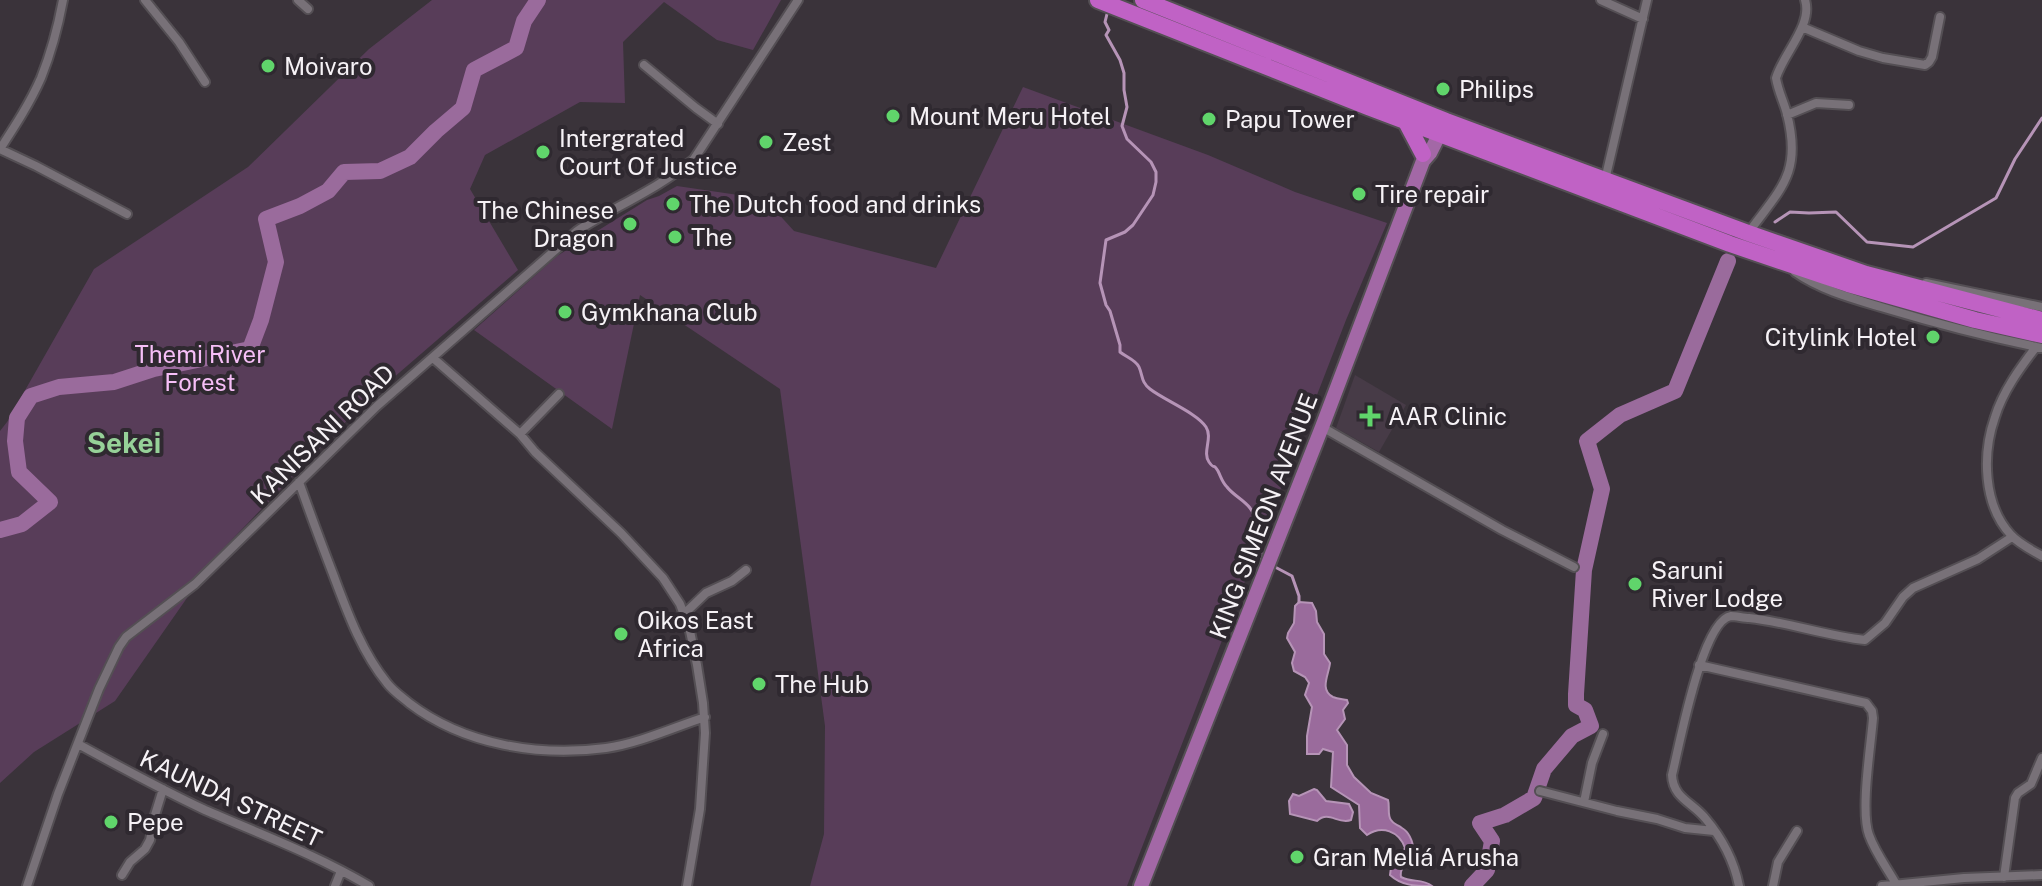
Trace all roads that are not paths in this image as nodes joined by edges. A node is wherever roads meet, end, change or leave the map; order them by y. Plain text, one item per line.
1 (63, 0) edge
2 (145, 0) edge
3 (298, 0) edge
4 (798, 0) edge
5 (1098, 0) edge
6 (1143, 0) edge
7 (1601, 0) edge
8 (1647, 0) edge
9 (1807, 1) edge
10 (308, 9) dead end
11 (1940, 17) dead end
12 (1643, 19) junction
13 (1802, 27) junction
14 (644, 65) dead end
15 (205, 82) dead end
16 (1849, 105) dead end
17 (1787, 115) junction
18 (1405, 120) junction
19 (718, 124) junction
20 (1438, 125) junction
21 (1463, 142) junction
22 (1485, 143) junction
23 (0, 149) edge
24 (1425, 156) junction
25 (1605, 180) junction
26 (127, 214) dead end
27 (1748, 233) junction
28 (1866, 274) junction
29 (2042, 307) edge
30 (2042, 320) edge
31 (2040, 343) edge
32 (433, 358) junction
33 (559, 394) dead end
34 (1322, 427) junction
35 (520, 434) junction
36 (299, 482) junction
37 (2012, 537) junction
38 (2042, 556) edge
39 (1574, 567) dead end
40 (746, 570) dead end
41 (684, 614) junction
42 (1699, 665) junction
43 (705, 717) junction
44 (1603, 734) dead end
45 (78, 744) junction
46 (2042, 755) edge
47 (163, 789) junction
48 (1540, 791) dead end
49 (1584, 802) junction
50 (1714, 831) junction
51 (1797, 831) dead end
52 (341, 871) junction
53 (122, 875) dead end
54 (2042, 875) edge
55 (2004, 877) junction
56 (1964, 882) edge
57 (1896, 884) edge
58 (27, 886) edge
59 (335, 886) edge
60 (369, 886) edge
61 (687, 886) edge
62 (1141, 886) edge
63 (1739, 886) edge
64 (1773, 886) edge
65 (1882, 886) edge

1 - 23 street
2 - 15 street
3 - 10 street
4 - 19 street, KANISANI ROAD
5 - 18 highway
6 - 20 highway
7 - 12 street
8 - 12 street
9 - 13 street
11 - 13 street
12 - 25 street
13 - 17 street
14 - 19 street
16 - 17 street
17 - 27 street
18 - 20 highway
18 - 24 highway
19 - 32 street, KANISANI ROAD
20 - 21 highway
20 - 22 highway
20 - 24 main road, KING SIMEON AVENUE
21 - 22 highway
21 - 24 highway
22 - 25 highway
22 - 31 highway
23 - 26 street
24 - 34 main road, KING SIMEON AVENUE
25 - 27 highway
27 - 28 highway
28 - 29 street
28 - 30 highway
31 - 37 street
32 - 35 street
32 - 36 street, KANISANI ROAD
33 - 35 street
34 - 39 street
34 - 62 main road, KING SIMEON AVENUE
35 - 41 street
36 - 43 street
36 - 45 street, KANISANI ROAD
37 - 38 street
37 - 42 street
40 - 41 street
41 - 43 street
42 - 50 street
42 - 57 street
43 - 61 street
44 - 49 street
45 - 47 street, KAUNDA STREET
45 - 58 street, KANISANI ROAD
46 - 55 street
47 - 52 street, KAUNDA STREET
47 - 53 street
48 - 49 street
49 - 50 street
50 - 63 street
51 - 64 street
52 - 59 street
52 - 60 street, KAUNDA STREET
54 - 55 street
55 - 56 street
56 - 57 street
57 - 65 street

